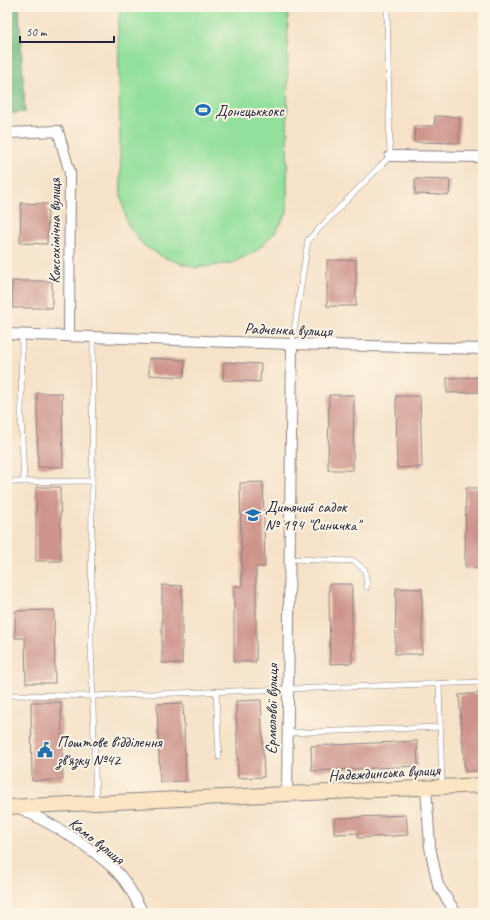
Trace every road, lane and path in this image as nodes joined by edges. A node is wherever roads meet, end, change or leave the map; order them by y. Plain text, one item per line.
1 (387, 7) edge
2 (7, 133) edge
3 (390, 156) junction
4 (483, 157) edge
5 (7, 334) edge
6 (22, 334) junction
7 (69, 335) junction
8 (93, 337) junction
9 (292, 344) junction
10 (483, 349) edge
11 (92, 480) junction
12 (7, 482) edge
13 (24, 482) junction
14 (289, 559) junction
15 (367, 588) dead end
16 (483, 682) edge
17 (439, 683) junction
18 (288, 689) junction
19 (216, 691) junction
20 (7, 695) edge
21 (93, 696) junction
22 (440, 727) junction
23 (288, 733) junction
24 (219, 757) dead end
25 (483, 785) edge
26 (426, 787) junction
27 (442, 787) junction
28 (287, 794) junction
29 (96, 803) junction
30 (12, 807) edge
31 (143, 913) edge
32 (456, 913) edge

1 - 3 lane
2 - 7 street, Коксохімічна вулиця
3 - 4 street
3 - 9 lane
5 - 6 street, Радченка вулиця
6 - 7 street, Радченка вулиця
6 - 13 lane
7 - 8 street, Радченка вулиця
8 - 9 street, Радченка вулиця
8 - 11 lane
9 - 10 street, Радченка вулиця
9 - 14 street, Єрмолової вулиця
11 - 13 lane
11 - 21 lane
12 - 13 lane
14 - 15 lane
14 - 18 street, Єрмолової вулиця
16 - 17 lane
17 - 18 lane
17 - 22 lane
18 - 19 lane
18 - 23 street, Єрмолової вулиця
19 - 21 lane
19 - 24 lane
20 - 21 lane
21 - 29 lane
22 - 23 lane
22 - 27 lane
23 - 28 street, Єрмолової вулиця
25 - 27 street, Надєждинська вулиця
26 - 27 street, Надєждинська вулиця
26 - 28 street, Надєждинська вулиця
26 - 32 street
28 - 29 street
29 - 30 street
30 - 31 street, Камо вулиця

